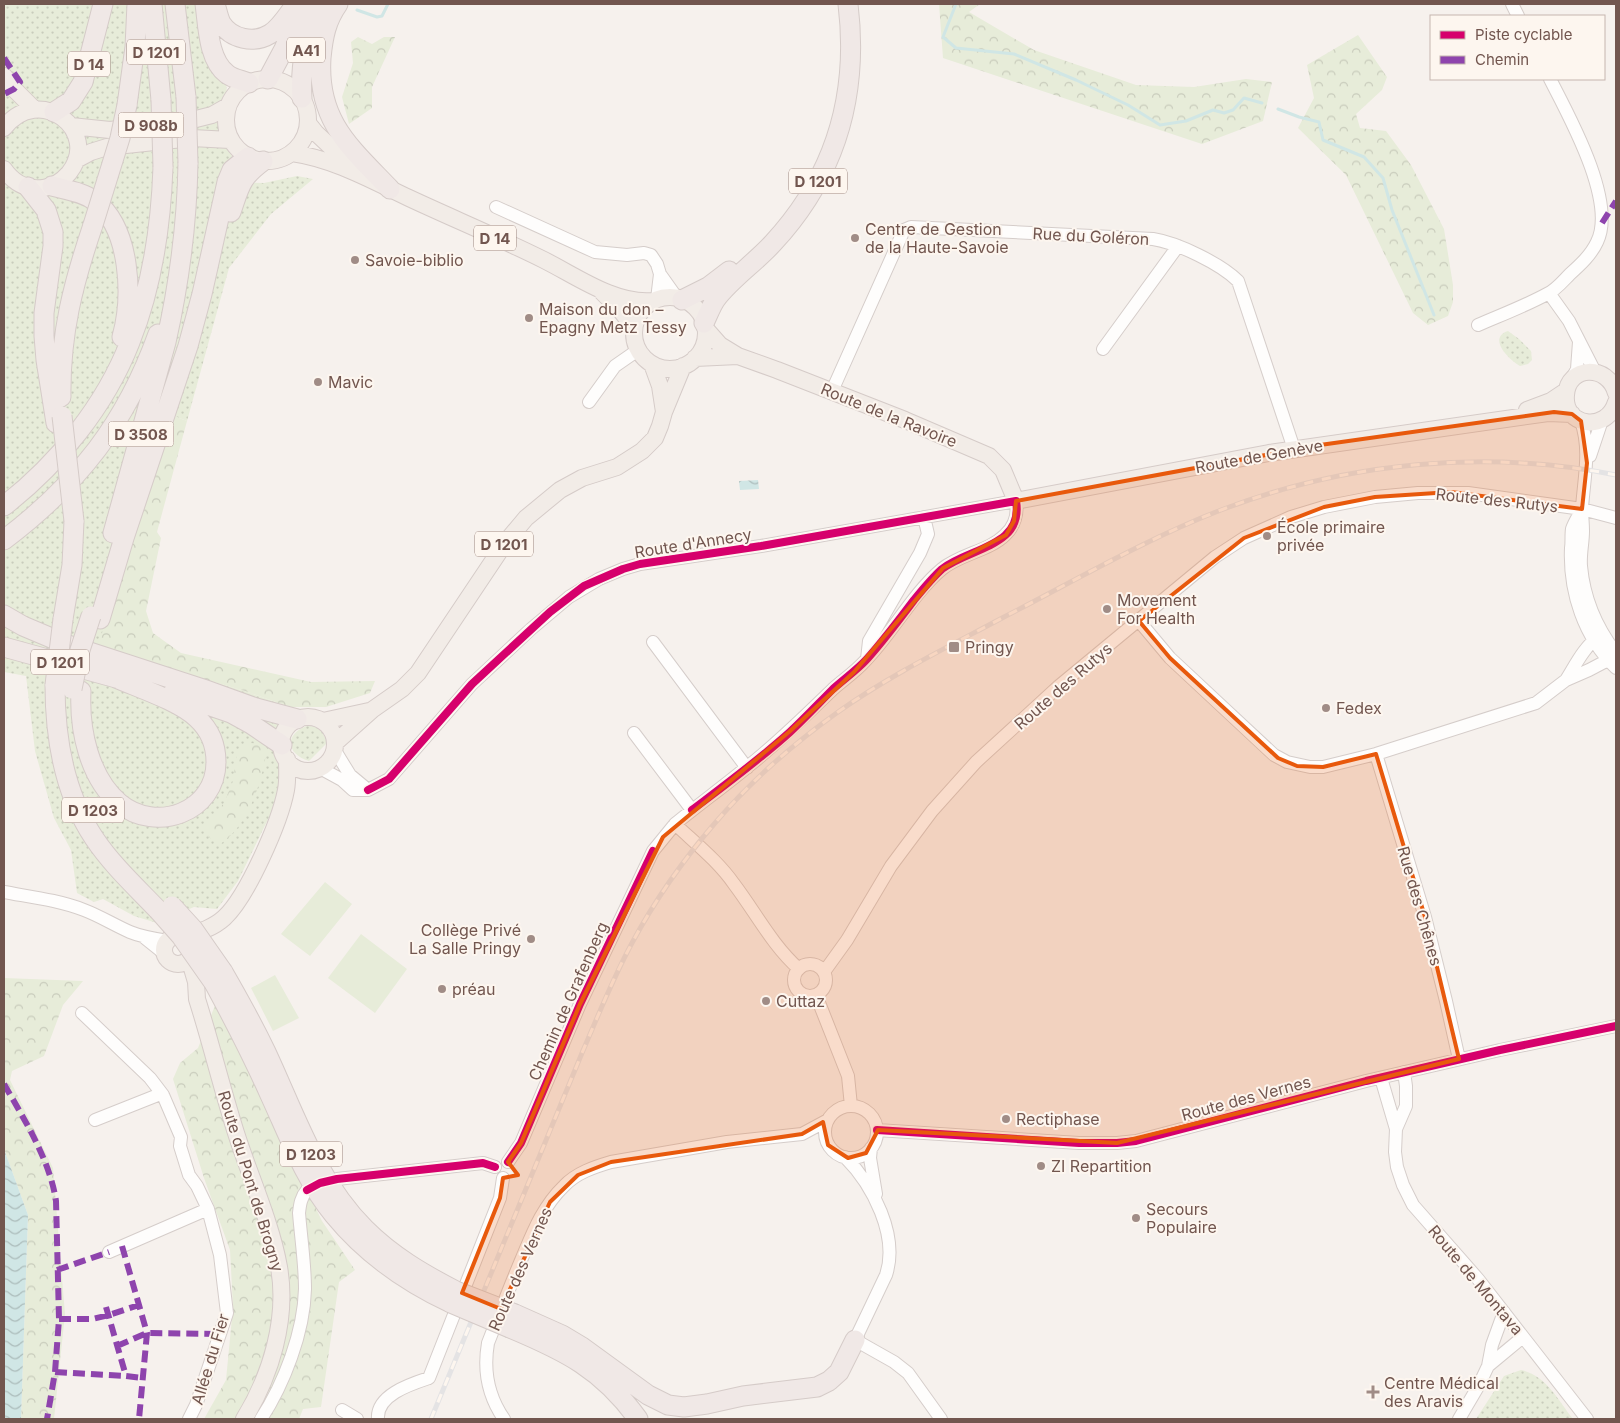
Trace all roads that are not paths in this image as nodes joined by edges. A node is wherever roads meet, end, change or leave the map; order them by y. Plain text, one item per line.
1 (103, 4) edge
2 (137, 4) edge
3 (152, 4) edge
4 (176, 4) edge
5 (205, 4) edge
6 (215, 4) edge
7 (296, 4) edge
8 (304, 4) edge
9 (323, 4) edge
10 (338, 4) edge
11 (839, 4) edge
12 (848, 4) edge
13 (4, 76) edge
14 (268, 79) junction
15 (1550, 80) edge
16 (249, 83) junction
17 (302, 98) junction
18 (228, 106) junction
19 (34, 109) junction
20 (54, 112) junction
21 (308, 122) junction
22 (71, 126) junction
23 (4, 128) edge
24 (230, 140) junction
25 (292, 153) junction
26 (255, 159) junction
27 (76, 160) junction
28 (5, 173) edge
29 (359, 174) junction
30 (52, 186) junction
31 (28, 187) junction
32 (390, 189) junction
33 (496, 207) dead end
34 (1178, 246) junction
35 (181, 250) junction
36 (660, 274) junction
37 (599, 289) junction
38 (1550, 293) junction
39 (680, 299) junction
40 (655, 300) junction
41 (1478, 325) dead end
42 (704, 326) junction
43 (634, 328) junction
44 (1579, 342) junction
45 (1103, 349) dead end
46 (638, 350) junction
47 (738, 356) junction
48 (689, 362) junction
49 (652, 364) junction
50 (1604, 372) edge
51 (1569, 386) junction
52 (832, 391) junction
53 (1616, 392) edge
54 (588, 402) dead end
55 (1612, 411) edge
56 (664, 412) junction
57 (1577, 417) junction
58 (1504, 419) junction
59 (59, 420) junction
60 (85, 422) junction
61 (1294, 449) junction
62 (1588, 463) junction
63 (1016, 500) junction
64 (4, 506) edge
65 (1582, 509) junction
66 (924, 516) junction
67 (1616, 518) edge
68 (4, 540) edge
69 (4, 615) edge
70 (95, 618) junction
71 (1139, 621) junction
72 (1598, 637) junction
73 (653, 642) dead end
74 (4, 647) edge
75 (1614, 658) edge
76 (867, 659) junction
77 (116, 678) junction
78 (1566, 680) junction
79 (70, 688) junction
80 (372, 710) junction
81 (298, 719) junction
82 (323, 721) junction
83 (634, 732) dead end
84 (334, 746) junction
85 (284, 752) junction
86 (1376, 754) junction
87 (747, 768) junction
88 (317, 769) junction
89 (368, 790) junction
90 (692, 810) junction
91 (280, 814) junction
92 (675, 824) junction
93 (4, 892) edge
94 (179, 950) junction
95 (799, 969) junction
96 (824, 972) junction
97 (816, 995) junction
98 (82, 1013) dead end
99 (1616, 1026) edge
100 (1459, 1060) junction
101 (1404, 1072) junction
102 (1380, 1078) junction
103 (163, 1095) junction
104 (851, 1106) junction
105 (95, 1120) dead end
106 (828, 1120) junction
107 (1396, 1128) junction
108 (876, 1130) junction
109 (802, 1134) junction
110 (828, 1145) junction
111 (871, 1148) junction
112 (845, 1157) junction
113 (508, 1162) junction
114 (495, 1167) junction
115 (502, 1178) junction
116 (337, 1179) dead end
117 (307, 1190) dead end
118 (879, 1208) junction
119 (208, 1210) junction
120 (109, 1252) dead end
121 (1504, 1312) junction
122 (512, 1321) junction
123 (1524, 1337) junction
124 (855, 1340) junction
125 (604, 1364) junction
126 (1488, 1366) junction
127 (734, 1398) junction
128 (342, 1410) dead end
129 (633, 1415) edge
130 (189, 1419) edge
131 (244, 1419) edge
132 (261, 1419) edge
133 (357, 1419) edge
134 (378, 1419) edge
135 (504, 1419) edge
136 (651, 1419) edge
137 (707, 1419) edge
138 (941, 1419) edge
139 (1459, 1419) edge
140 (1588, 1419) edge

1 - 20 highway, D 14
2 - 59 highway, bridge
3 - 60 highway, D 1201, bridge
4 - 35 highway, D 3508, bridge
5 - 16 highway
6 - 7 highway
8 - 14 highway
9 - 17 highway, A41
10 - 32 highway
11 - 39 highway, D 1201
12 - 42 highway, D 1201
13 - 19 main road
14 - 16 main road
14 - 17 main road
15 - 38 street
16 - 18 main road
17 - 21 main road
18 - 22 main road, D 908b
18 - 24 main road
19 - 20 main road
19 - 23 main road
20 - 22 main road
21 - 25 main road
21 - 29 main road, D 14
22 - 27 main road
24 - 26 main road
24 - 27 main road, D 908b
25 - 26 main road
25 - 29 main road, D 14
26 - 70 highway
27 - 30 main road
28 - 31 main road
29 - 32 main road, D 14
30 - 31 main road
30 - 60 highway
31 - 59 highway
32 - 37 main road, D 14
33 - 36 street
34 - 45 street
34 - 52 street, Rue du Goléron
34 - 61 street, Rue du Goléron
35 - 68 highway
35 - 70 highway, D 3508
36 - 39 street
36 - 40 street
37 - 40 main road, D 14
37 - 43 main road, D 14
38 - 41 street
38 - 44 street
39 - 40 main road
39 - 42 main road, Route de la Ravoire
40 - 43 main road
42 - 47 main road, Route de la Ravoire
42 - 48 main road
43 - 46 main road
44 - 50 street
44 - 51 street
46 - 49 main road
46 - 54 street
47 - 48 main road, Route de la Ravoire
47 - 52 main road, Route de la Ravoire
48 - 49 main road, Route de la Ravoire
48 - 56 main road, D 1201
49 - 56 main road, D 1201
50 - 51 main road, Route de Genève
50 - 53 main road
51 - 57 main road
51 - 58 main road, Route de Genève
52 - 63 main road, Route de la Ravoire
55 - 57 main road, Route de Genève
55 - 62 street
56 - 80 main road, D 1201
57 - 58 main road, Route de Genève
57 - 62 street
58 - 61 main road, Route de Genève
59 - 79 highway, D 1203, bridge
60 - 64 highway
61 - 63 main road, Route de Genève
62 - 65 street
63 - 66 street, Route d'Annecy
63 - 76 street, Chemin de Grafenberg
65 - 67 street, Route des Rutys
65 - 71 street, Route des Rutys
65 - 72 street
66 - 76 street
66 - 89 street, Route d'Annecy
69 - 81 highway, D 1201
70 - 79 highway, D 1203, bridge
71 - 86 street
71 - 96 street, Route des Rutys
72 - 75 street
72 - 78 street
73 - 87 street
74 - 77 highway, D 1201
75 - 78 street
76 - 87 street, Chemin de Grafenberg
77 - 79 highway
77 - 85 highway, D 1201
78 - 86 street
79 - 122 highway, D 1203, bridge
80 - 82 main road, D 1201
80 - 84 main road, D 1201
81 - 82 main road
81 - 85 main road
82 - 84 main road
83 - 90 street
84 - 88 main road
84 - 89 street
85 - 88 main road
85 - 91 main road
86 - 100 street, Rue des Chênes
87 - 90 street, Chemin de Grafenberg
88 - 89 street
88 - 91 main road
90 - 92 street, Chemin de Grafenberg
91 - 94 main road
92 - 95 street
92 - 113 street, Chemin de Grafenberg
93 - 94 street
94 - 131 main road, Route du Pont de Brogny
95 - 96 street
95 - 97 street
96 - 97 street
97 - 104 street
98 - 103 street, Allée du Fier
99 - 100 street, Route des Vernes
100 - 101 street, Route des Vernes
101 - 102 street, Route des Vernes
101 - 107 street, Route de Montava
102 - 107 street, Route de Montava
102 - 108 street, Route des Vernes
103 - 105 street
103 - 119 street, Allée du Fier
104 - 106 street
104 - 108 street
106 - 109 street, Route des Vernes
106 - 110 street
107 - 121 street, Route de Montava
108 - 111 street
109 - 110 street, Route des Vernes
109 - 135 street, Route des Vernes
110 - 112 street
111 - 112 street
111 - 118 street
112 - 118 street
113 - 114 street
113 - 115 street
114 - 115 street
114 - 116 street
115 - 134 street
117 - 132 street
118 - 124 street
119 - 120 street
119 - 130 street, Allée du Fier
121 - 123 street, Route de Montava
121 - 126 street
122 - 125 highway, D 1203
122 - 129 highway, D 1203
123 - 126 street
123 - 140 street, Route de Montava
124 - 127 highway
124 - 138 street
125 - 127 highway
125 - 136 highway, D 1203
126 - 139 street
127 - 137 highway
128 - 133 street

